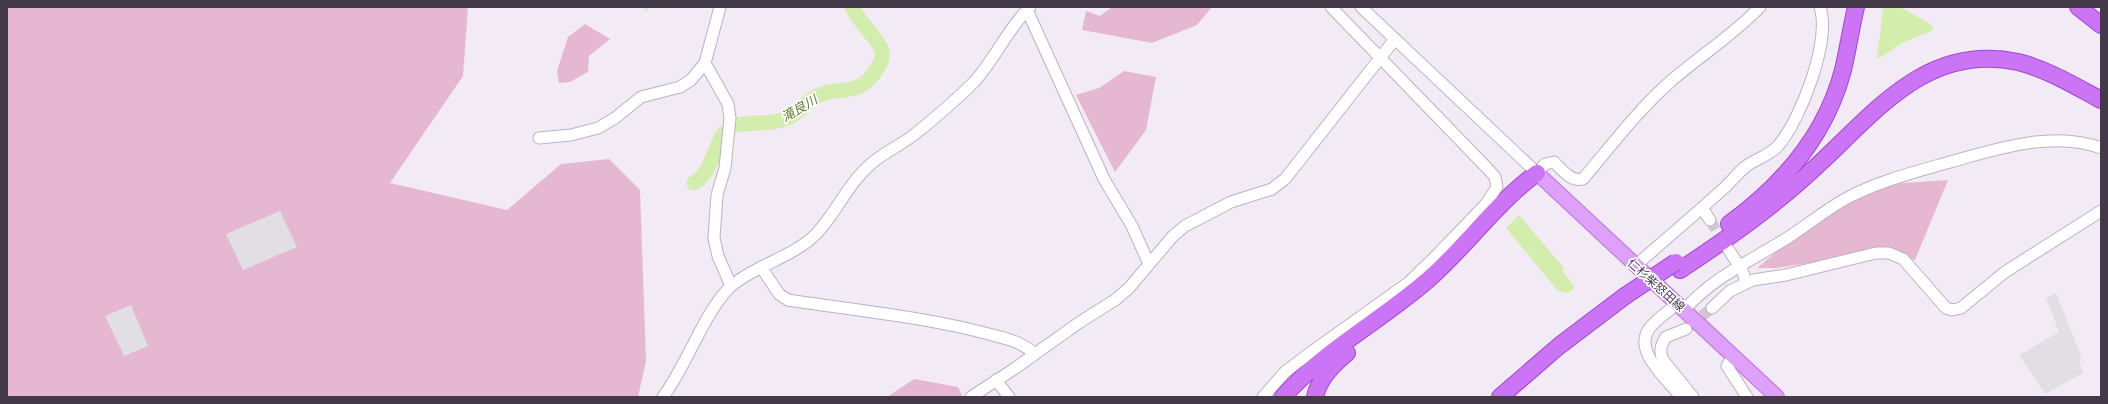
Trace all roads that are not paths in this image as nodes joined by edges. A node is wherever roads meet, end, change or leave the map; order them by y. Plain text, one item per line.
1 (720, 7) edge
2 (1331, 7) edge
3 (1362, 7) edge
4 (1760, 7) edge
5 (1820, 7) edge
6 (1856, 7) edge
7 (2078, 7) edge
8 (1029, 8) edge
9 (2101, 25) edge
10 (1395, 39) junction
11 (1380, 57) junction
12 (705, 63) junction
13 (2101, 100) edge
14 (539, 138) dead end
15 (2101, 148) edge
16 (1537, 173) junction
17 (1702, 208) junction
18 (2101, 211) edge
19 (1710, 220) tunnel mouth
20 (1728, 249) tunnel mouth
21 (1149, 264) junction
22 (1635, 266) junction
23 (1678, 266) junction
24 (1739, 266) junction
25 (761, 268) junction
26 (1746, 282) junction
27 (731, 286) junction
28 (1627, 299) junction
29 (1680, 307) junction
30 (1712, 308) tunnel mouth
31 (1686, 329) tunnel mouth
32 (1034, 353) junction
33 (1733, 356) junction
34 (996, 380) junction
35 (663, 397) edge
36 (971, 397) edge
37 (1009, 397) edge
38 (1263, 397) edge
39 (1283, 397) edge
40 (1315, 397) edge
41 (1500, 397) edge
42 (1515, 397) edge
43 (1681, 397) edge
44 (1693, 397) edge
45 (1747, 397) edge
46 (1777, 397) edge

1 - 12 street
2 - 11 street
3 - 10 street
4 - 16 street
5 - 17 street
6 - 23 highway
7 - 9 highway
8 - 21 street
8 - 25 street
10 - 11 street
10 - 16 street
11 - 21 street
11 - 38 street
12 - 14 street
12 - 27 street
13 - 23 highway
15 - 24 street
16 - 22 main road, 仁杉柴怒田線
16 - 39 highway
16 - 40 highway
17 - 19 street
17 - 22 street
18 - 26 street
20 - 24 street
21 - 32 street
22 - 29 main road, 仁杉柴怒田線
23 - 28 highway, bridge
24 - 26 street
24 - 29 street
25 - 27 street
25 - 32 street
26 - 30 street
27 - 35 street
28 - 41 highway
28 - 42 highway
29 - 33 main road, 仁杉柴怒田線
29 - 43 street
31 - 44 street
32 - 34 street
33 - 45 street
33 - 46 main road, 仁杉柴怒田線
34 - 36 street
34 - 37 street

